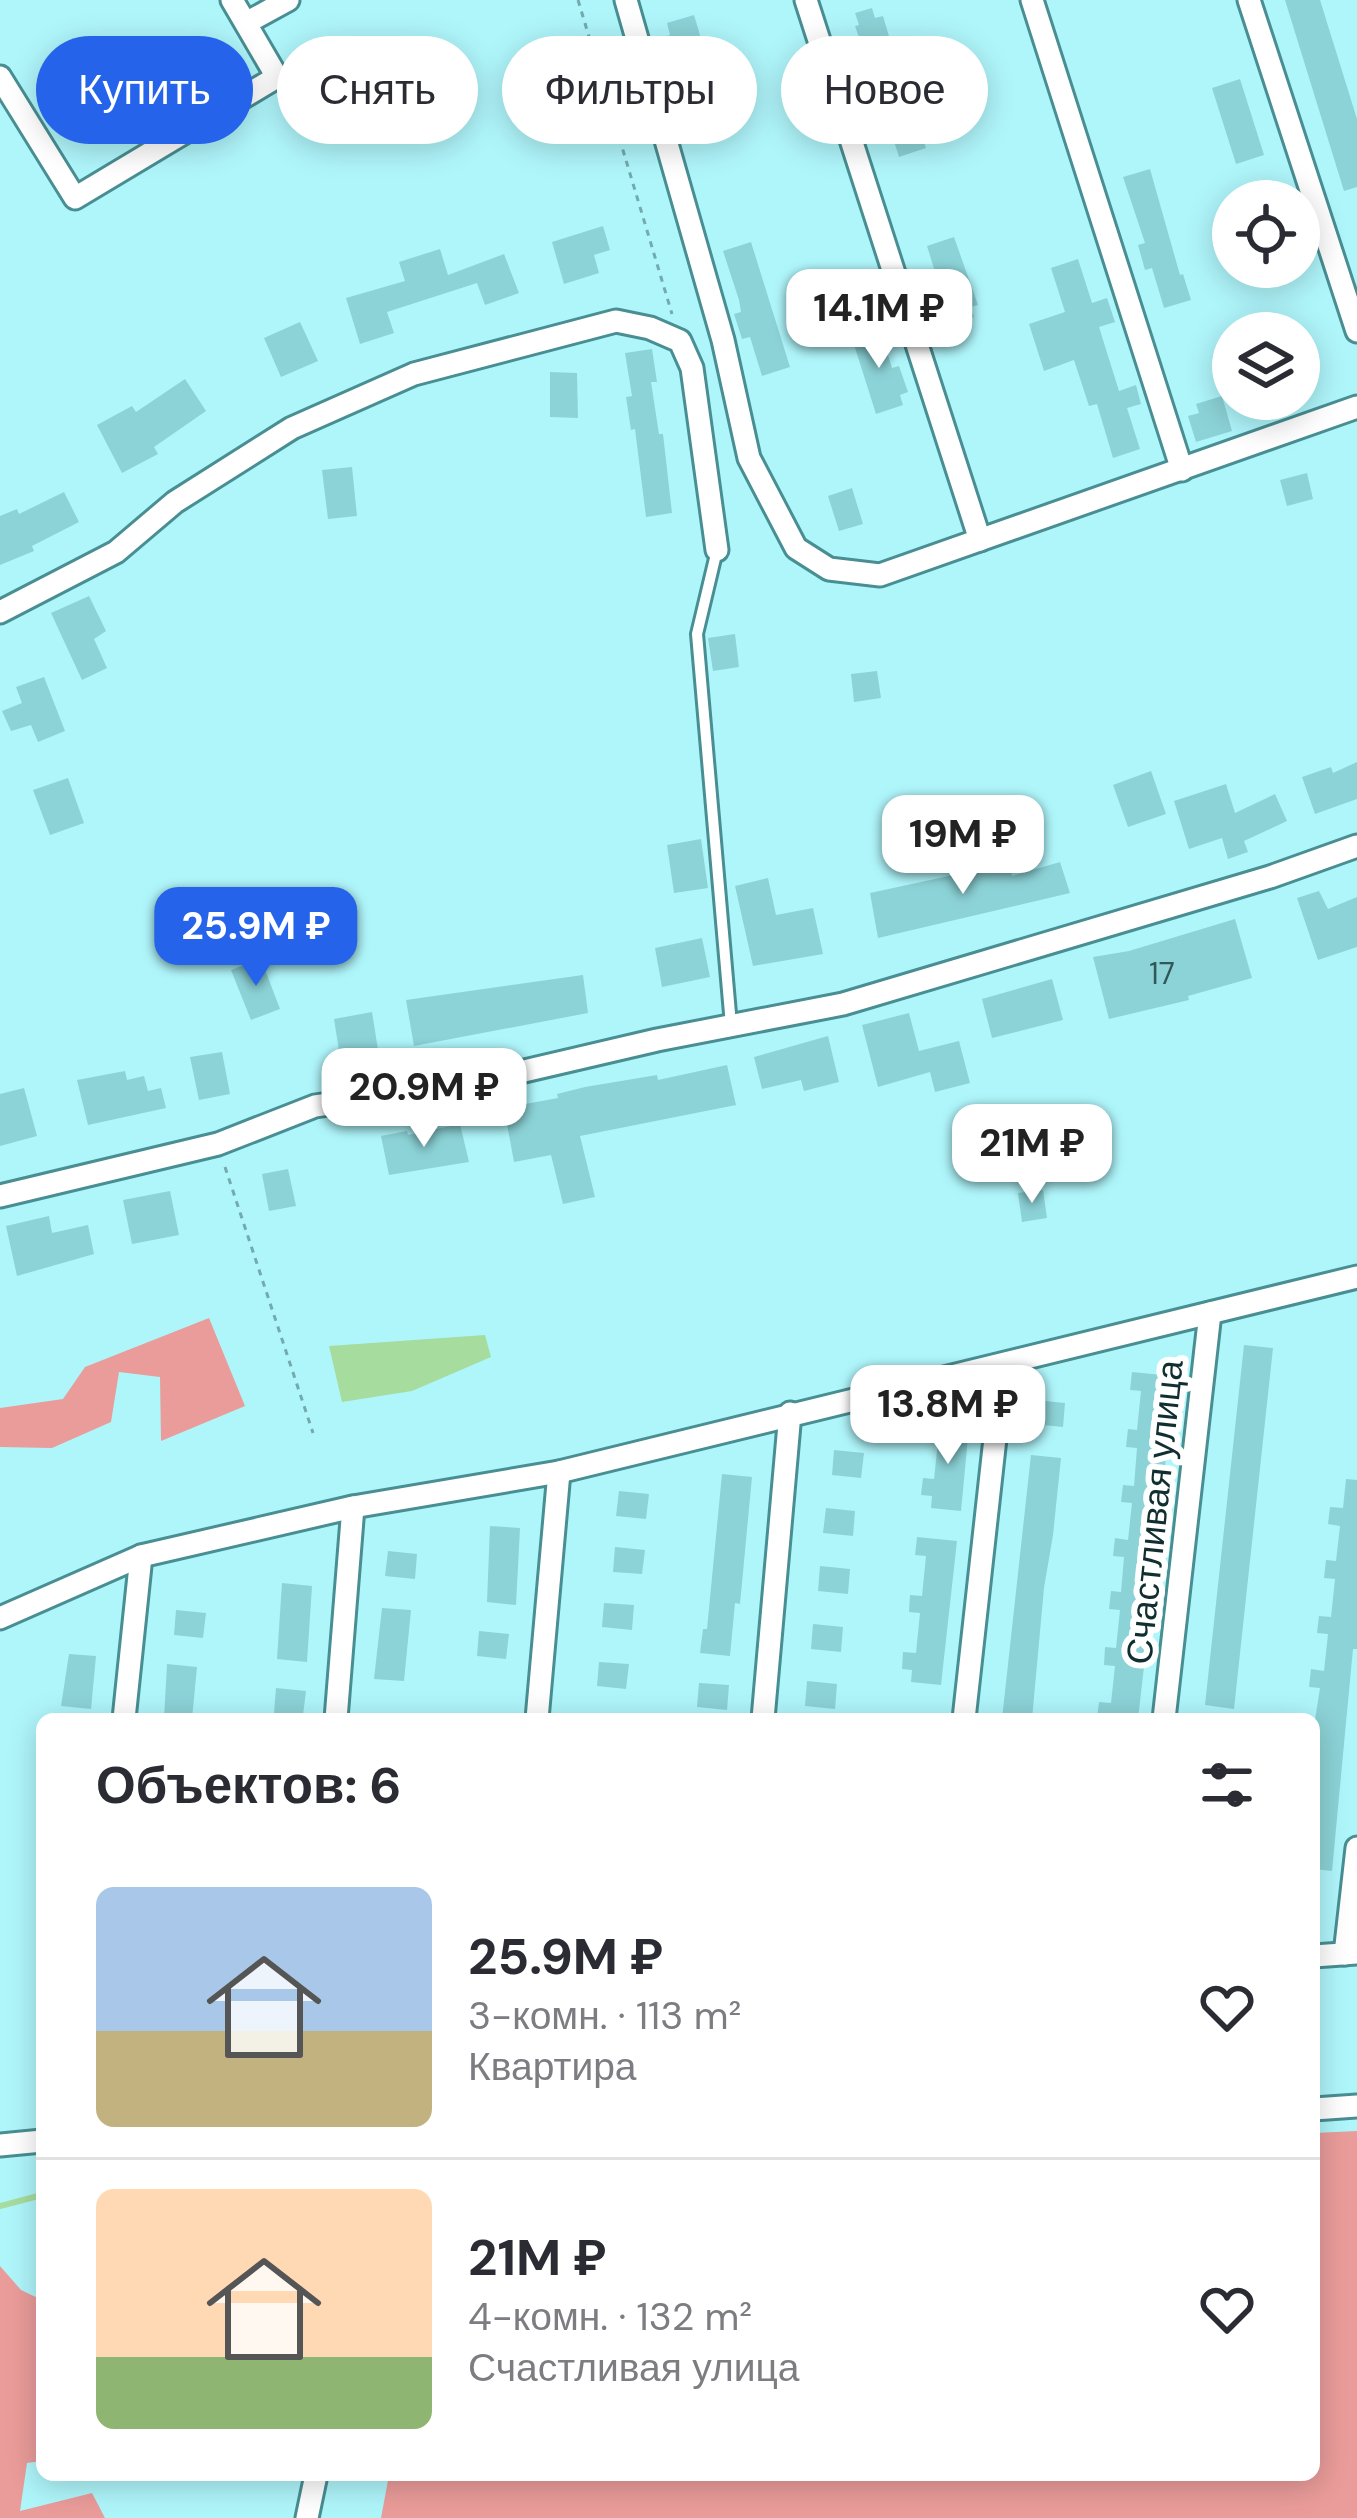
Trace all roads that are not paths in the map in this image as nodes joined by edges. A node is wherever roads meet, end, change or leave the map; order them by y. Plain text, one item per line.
1 (232, 0) edge
2 (288, 0) edge
3 (626, 0) edge
4 (806, 0) edge
5 (1032, 0) edge
6 (1249, 0) edge
7 (246, 23) junction
8 (0, 77) edge
9 (1357, 332) edge
10 (1357, 407) edge
11 (1182, 470) junction
12 (980, 540) junction
13 (717, 550) joint
14 (0, 612) edge
15 (1357, 846) edge
16 (731, 1025) junction
17 (0, 1196) edge
18 (1357, 1277) edge
19 (1210, 1313) junction
20 (1003, 1366) junction
21 (790, 1413) junction
22 (559, 1472) junction
23 (353, 1507) junction
24 (141, 1556) junction
25 (0, 1618) edge
26 (125, 1713) edge
27 (336, 1713) edge
28 (538, 1713) edge
29 (764, 1713) edge
30 (965, 1713) edge
31 (1165, 1713) edge
32 (1357, 1848) edge
33 (1351, 1954) edge
34 (1320, 1956) edge
35 (1357, 2106) edge
36 (1320, 2108) edge
37 (36, 2141) edge
38 (0, 2145) edge
39 (315, 2481) edge
40 (308, 2518) edge

1 - 7 street
2 - 7 street
3 - 12 street
4 - 12 street
5 - 11 street
6 - 9 street
7 - 8 street
10 - 11 street
11 - 12 street
13 - 14 street
13 - 16 lane
15 - 16 street
16 - 17 street
18 - 19 street
19 - 20 street
19 - 31 street, Счастливая улица
20 - 21 street
20 - 30 street
21 - 22 street
21 - 29 street
22 - 23 street
22 - 28 street
23 - 24 street
23 - 27 street
24 - 25 street
24 - 26 street
32 - 33 street
33 - 34 street
35 - 36 street
37 - 38 street
39 - 40 street

